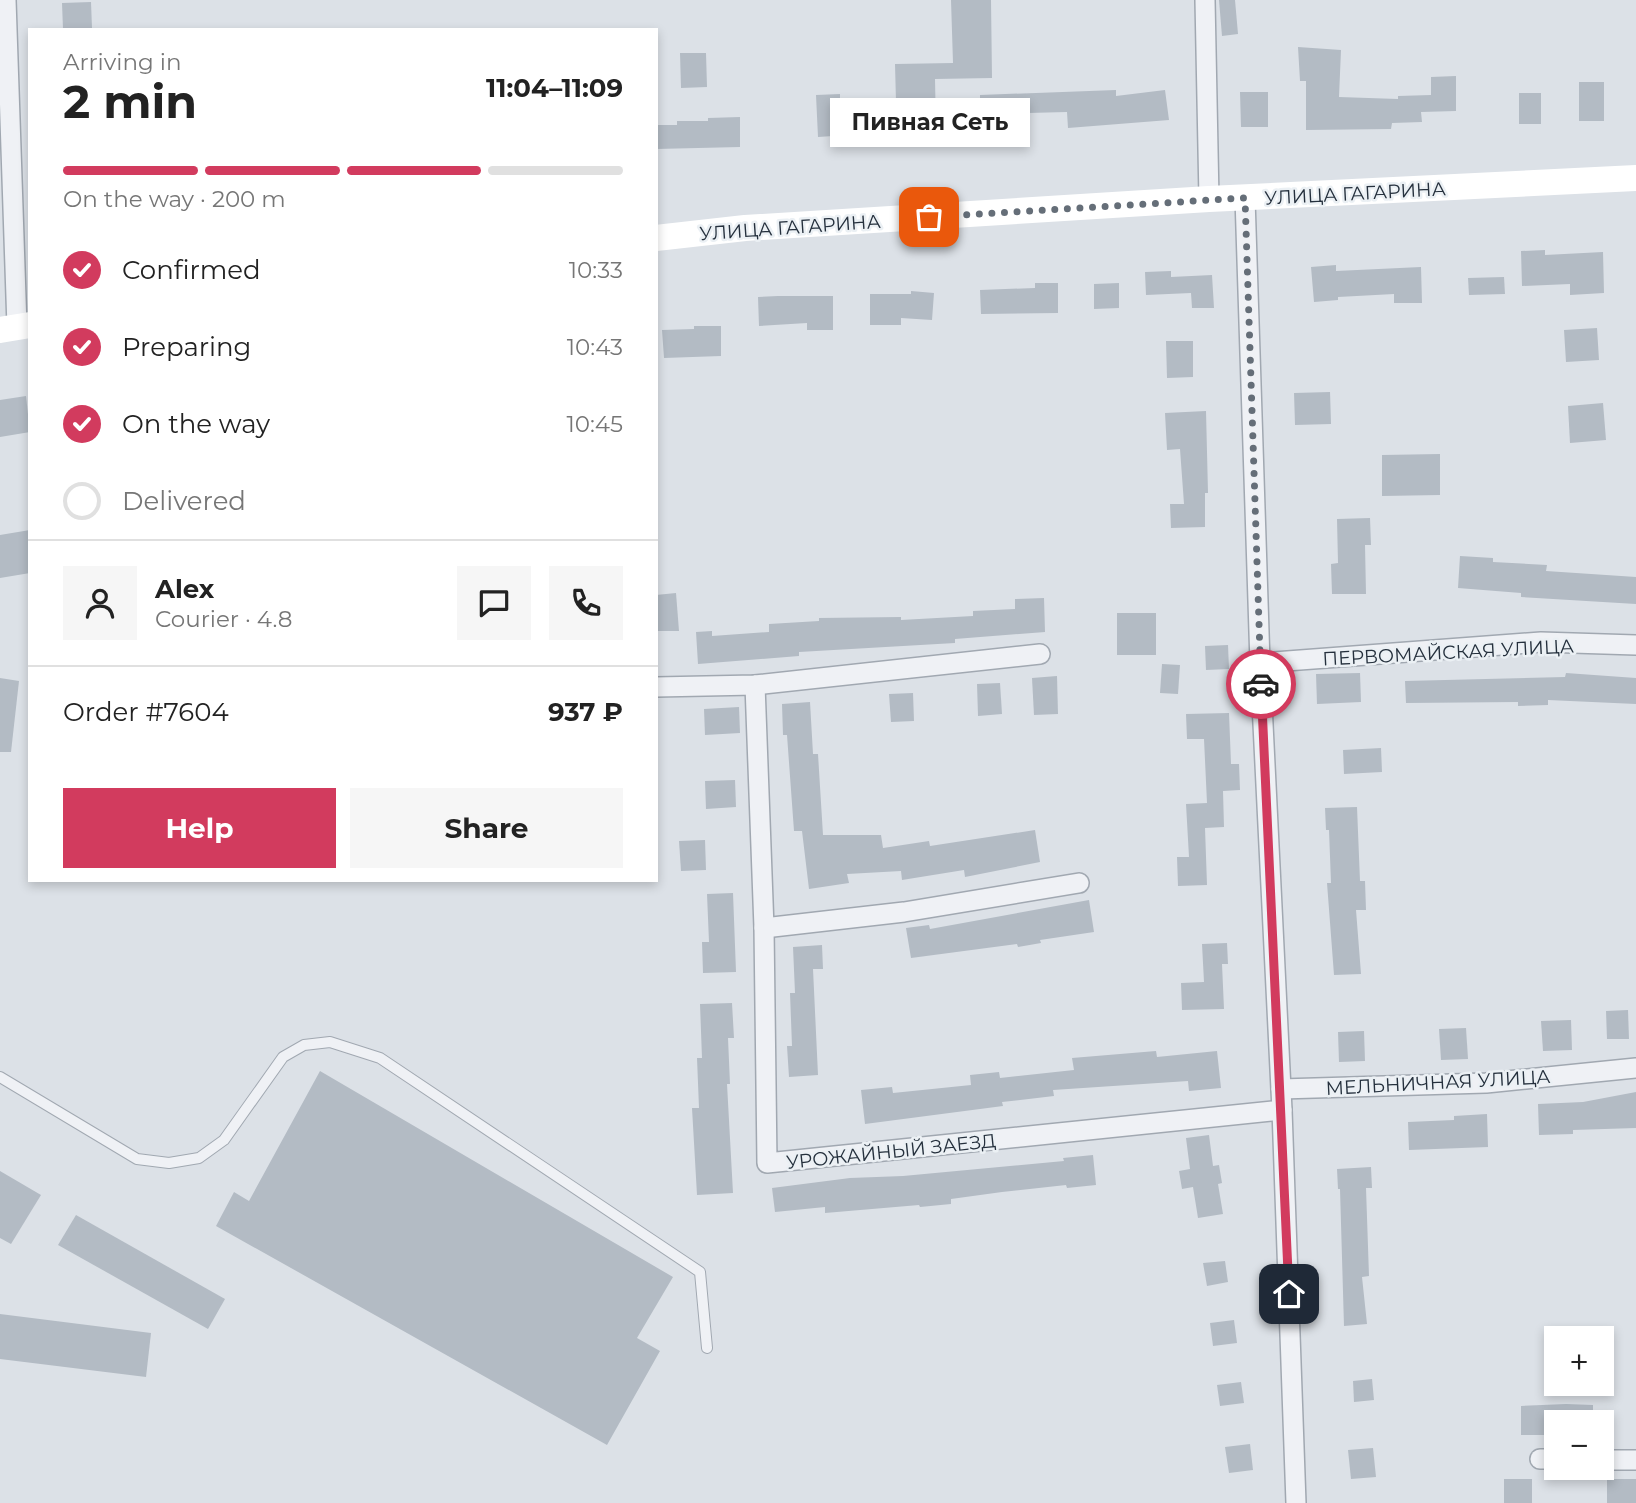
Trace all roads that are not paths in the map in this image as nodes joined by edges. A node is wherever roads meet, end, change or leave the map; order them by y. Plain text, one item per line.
1 (6, 0) edge
2 (1205, 0) edge
3 (1636, 178) edge
4 (1245, 198) junction
5 (1209, 199) junction
6 (658, 238) edge
7 (16, 328) edge
8 (1636, 645) edge
9 (1040, 654) dead end
10 (1260, 663) junction
11 (755, 685) junction
12 (658, 687) edge
13 (1079, 883) dead end
14 (764, 929) junction
15 (1636, 1068) edge
16 (0, 1077) edge
17 (1281, 1089) junction
18 (1282, 1110) junction
19 (707, 1349) dead end
20 (1614, 1460) edge
21 (1636, 1460) edge
22 (1296, 1503) edge

1 - 7 street
2 - 5 street
3 - 4 main road, УЛИЦА ГАГАРИНА
4 - 5 main road, УЛИЦА ГАГАРИНА
4 - 10 street
5 - 6 main road, УЛИЦА ГАГАРИНА
8 - 10 street, ПЕРВОМАЙСКАЯ УЛИЦА
9 - 11 street
10 - 17 street
11 - 12 street
11 - 14 street, УРОЖАЙНЫЙ ЗАЕЗД
13 - 14 street
14 - 18 street, УРОЖАЙНЫЙ ЗАЕЗД
15 - 17 street, МЕЛЬНИЧНАЯ УЛИЦА
16 - 19 lane
17 - 18 street
18 - 22 street
20 - 21 street

